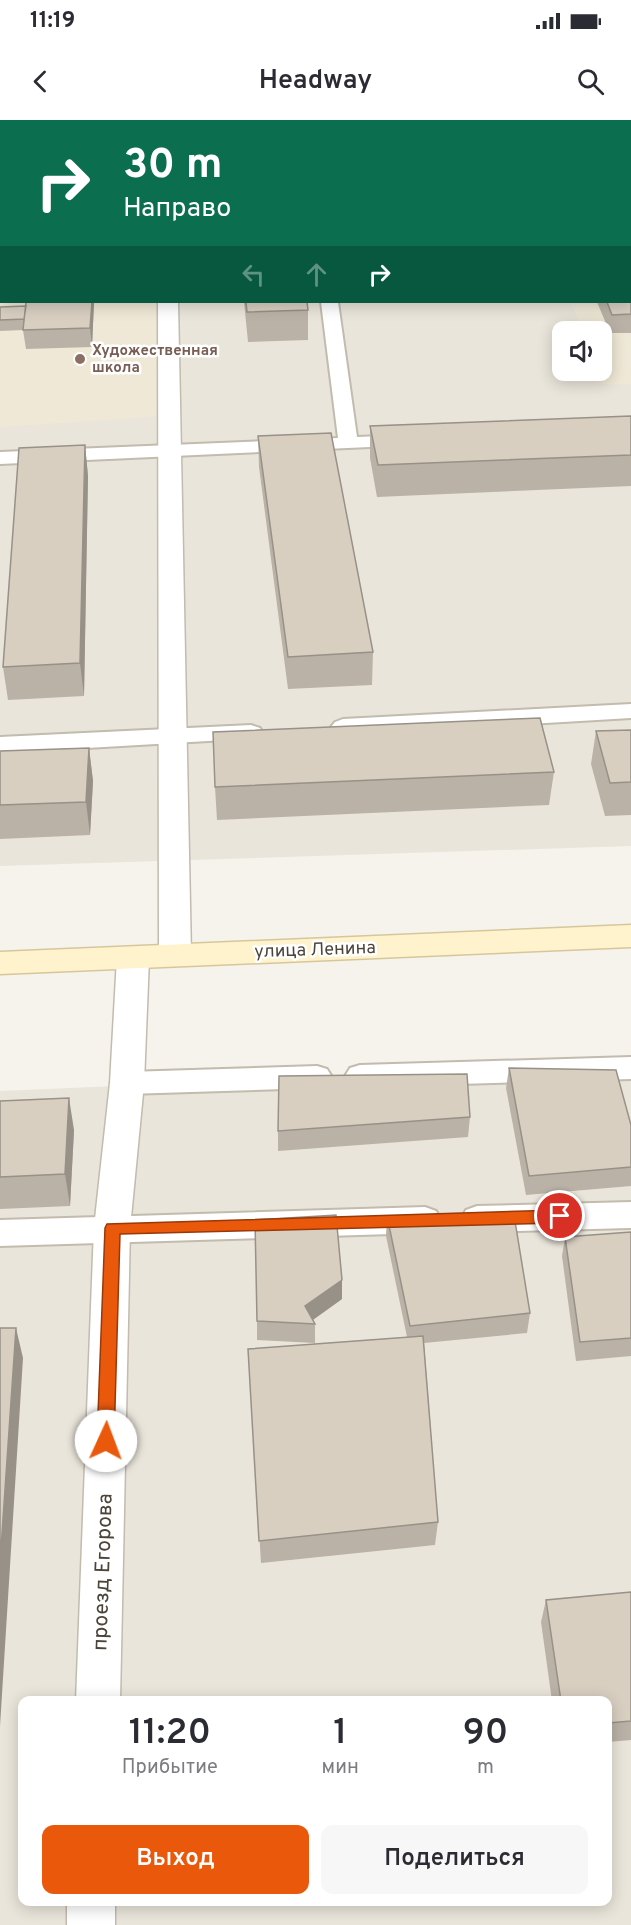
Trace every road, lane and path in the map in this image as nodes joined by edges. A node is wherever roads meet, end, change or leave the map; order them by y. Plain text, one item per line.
1 (168, 303) edge
2 (329, 303) edge
3 (431, 440) edge
4 (348, 443) junction
5 (170, 449) junction
6 (0, 458) edge
7 (631, 711) edge
8 (324, 728) edge
9 (277, 731) edge
10 (172, 737) junction
11 (0, 745) edge
12 (631, 936) edge
13 (175, 955) junction
14 (133, 958) junction
15 (0, 963) edge
16 (631, 1068) edge
17 (127, 1083) junction
18 (631, 1215) edge
19 (112, 1228) junction
20 (0, 1233) edge
21 (98, 1696) edge
22 (91, 1906) edge
23 (91, 1925) edge

1 - 5 street
2 - 4 lane
3 - 4 lane
4 - 5 lane
5 - 6 lane
5 - 10 street
7 - 8 lane
9 - 10 lane
10 - 11 lane
10 - 13 street
12 - 13 main road, улица Ленина
13 - 14 main road, улица Ленина
14 - 15 main road, улица Ленина
14 - 17 street, проезд Егорова
16 - 17 lane
17 - 19 street, проезд Егорова
18 - 19 lane
19 - 20 lane
19 - 21 street, проезд Егорова
22 - 23 street

